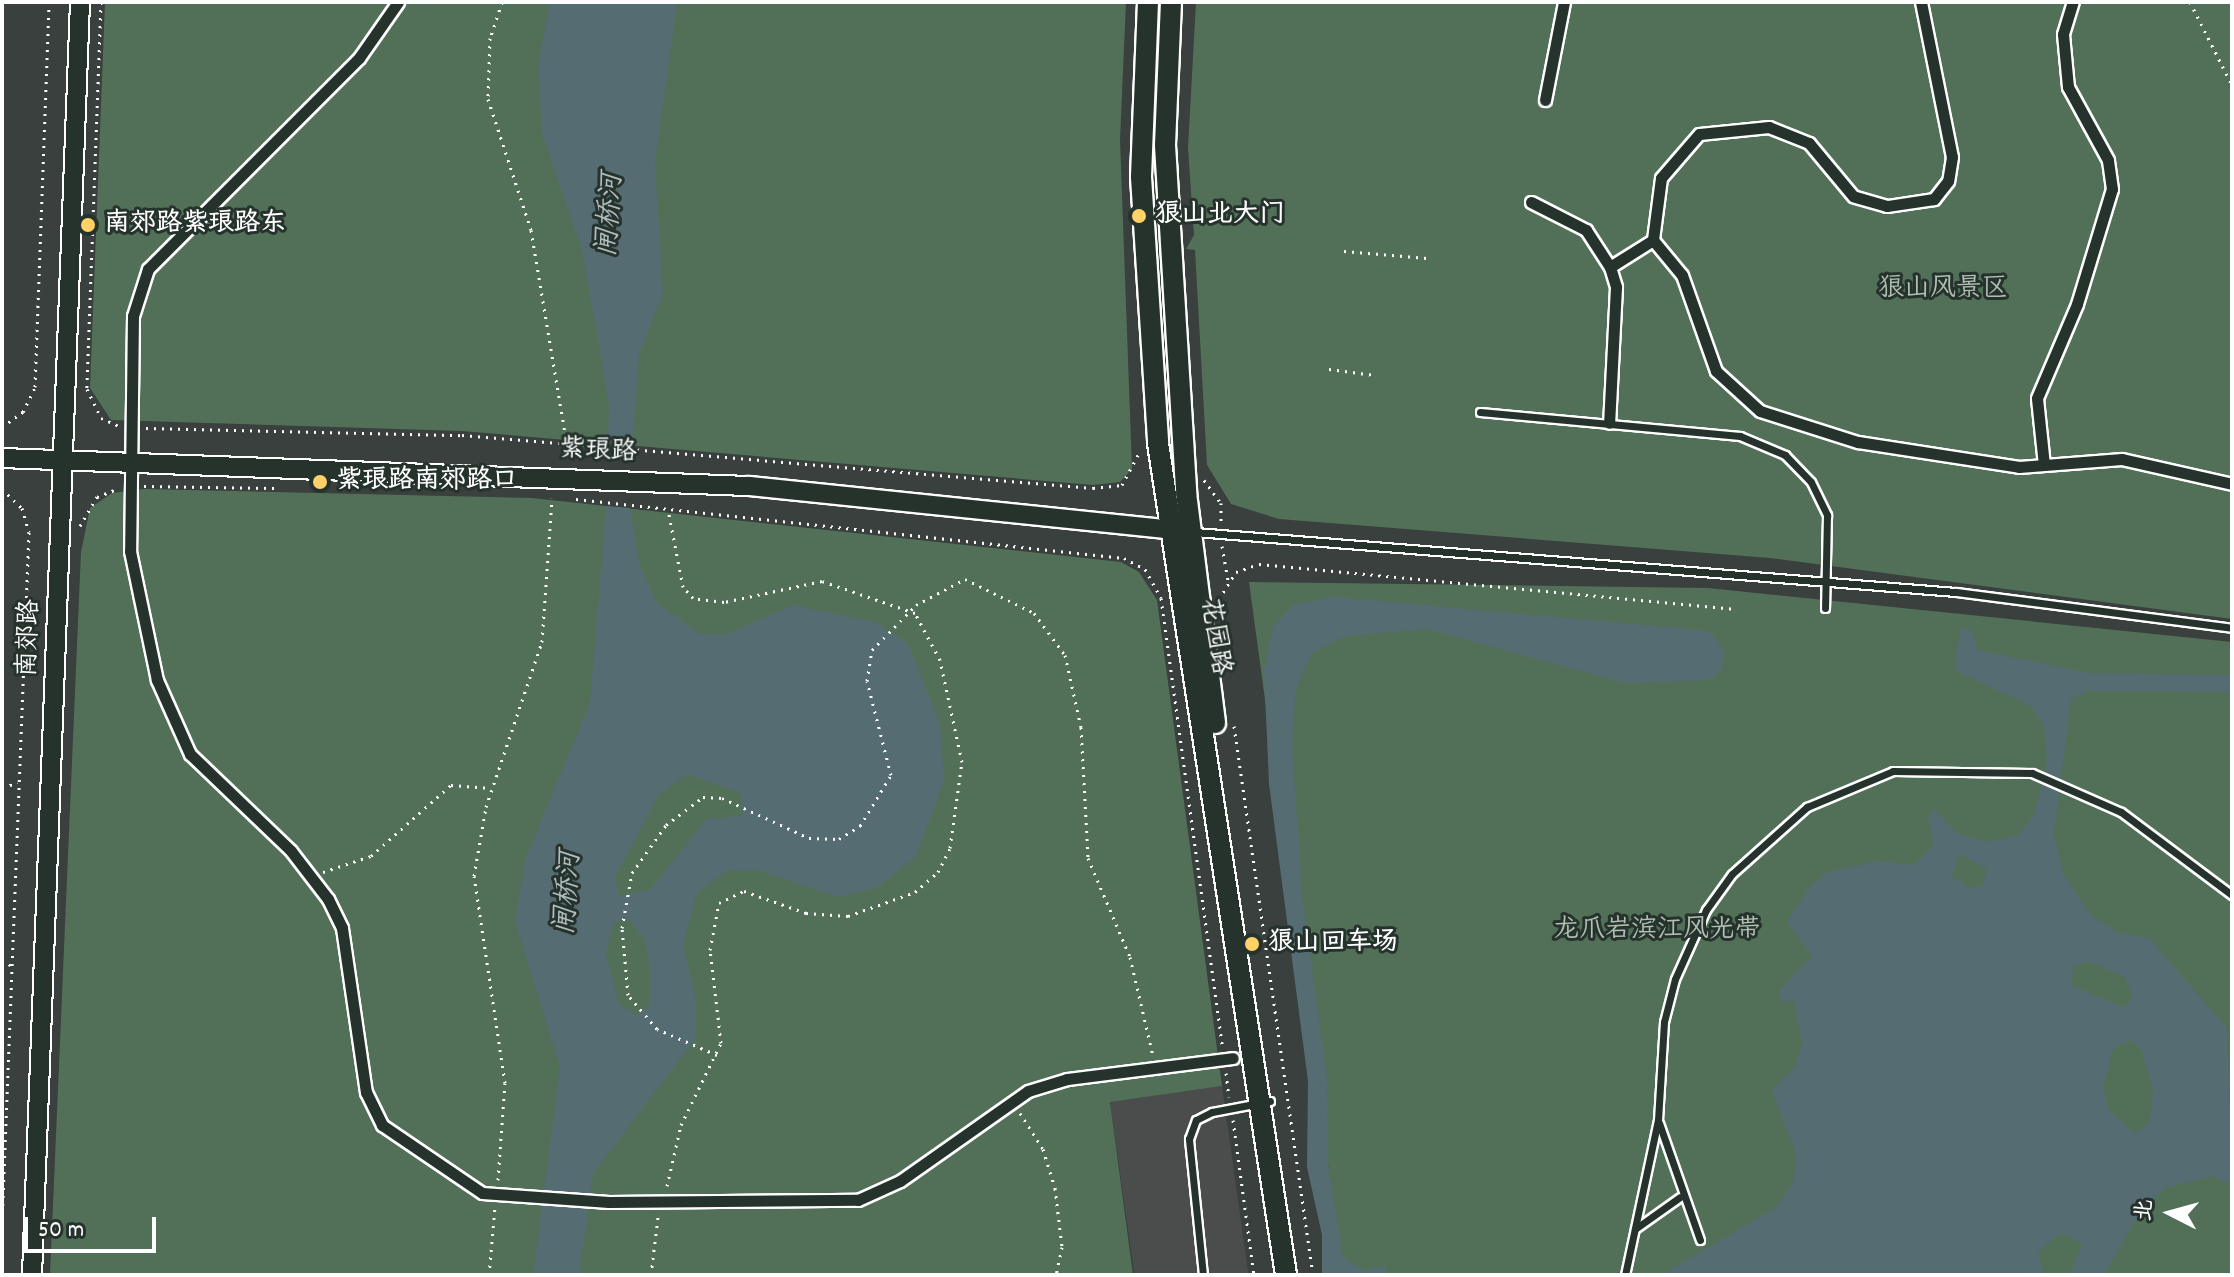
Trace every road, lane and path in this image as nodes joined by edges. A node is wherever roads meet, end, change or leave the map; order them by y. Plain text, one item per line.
1 (49, 2) edge
2 (80, 2) edge
3 (101, 2) edge
4 (398, 2) edge
5 (502, 2) edge
6 (1148, 2) edge
7 (1171, 2) edge
8 (1564, 2) edge
9 (1921, 2) edge
10 (2073, 2) edge
11 (2190, 2) edge
12 (2232, 85) edge
13 (1545, 100) dead end
14 (1531, 202) dead end
15 (1653, 240) junction
16 (1344, 251) dead end
17 (1427, 258) dead end
18 (1610, 267) junction
19 (1329, 369) dead end
20 (1375, 375) dead end
21 (1480, 412) dead end
22 (1609, 423) junction
23 (2, 427) edge
24 (134, 428) junction
25 (567, 443) junction
26 (1140, 444) dead end
27 (61, 457) junction
28 (2, 458) edge
29 (135, 465) junction
30 (2044, 465) junction
31 (1199, 467) dead end
32 (2232, 484) edge
33 (134, 487) junction
34 (289, 488) dead end
35 (2, 489) edge
36 (553, 494) junction
37 (538, 496) dead end
38 (668, 509) junction
39 (1180, 531) junction
40 (1221, 534) junction
41 (79, 536) dead end
42 (1228, 580) junction
43 (1826, 583) junction
44 (1218, 604) dead end
45 (1825, 608) dead end
46 (1736, 609) dead end
47 (910, 610) junction
48 (2232, 628) edge
49 (2, 680) edge
50 (1233, 722) dead end
51 (2, 731) edge
52 (19, 783) junction
53 (2, 787) edge
54 (491, 788) junction
55 (311, 874) junction
56 (2232, 895) edge
57 (2, 960) edge
58 (12, 966) junction
59 (717, 1055) junction
60 (1228, 1056) joint
61 (1155, 1067) junction
62 (1226, 1070) dead end
63 (1264, 1101) junction
64 (1011, 1102) junction
65 (1230, 1102) dead end
66 (1232, 1118) dead end
67 (1658, 1120) junction
68 (496, 1195) junction
69 (1680, 1197) junction
70 (663, 1202) junction
71 (2, 1226) edge
72 (1635, 1229) junction
73 (1700, 1240) dead end
74 (32, 1275) edge
75 (489, 1275) edge
76 (651, 1275) edge
77 (1056, 1275) edge
78 (1203, 1275) edge
79 (1254, 1275) edge
80 (1286, 1275) edge
81 (1297, 1275) edge
82 (1313, 1275) edge
83 (1625, 1275) edge

1 - 23 path
2 - 27 street, 南郊路
3 - 24 path
4 - 24 street
5 - 25 path
6 - 39 main road, 花园路
7 - 39 main road, 花园路
8 - 13 street
9 - 15 street
10 - 30 street
11 - 12 path
14 - 18 street
15 - 18 street
15 - 30 street
16 - 17 path
18 - 22 street
19 - 20 path
21 - 22 lane
22 - 43 lane
24 - 25 path
24 - 29 street
25 - 26 path
27 - 28 street, 紫琅路
27 - 29 street, 紫琅路
27 - 74 street, 南郊路
29 - 33 street
29 - 39 street, 紫琅路
30 - 32 street
31 - 40 path
33 - 34 path
33 - 41 path
33 - 55 street
35 - 52 path
36 - 37 path
36 - 38 path
36 - 54 path
38 - 47 path
38 - 60 path
39 - 40 lane
39 - 63 main road, 花园路
40 - 42 path
40 - 43 lane
42 - 44 path
42 - 46 path
43 - 45 lane
43 - 48 lane
47 - 59 path
47 - 59 path
47 - 61 path
49 - 51 path
50 - 82 path
52 - 53 path
52 - 58 path
54 - 55 path
54 - 68 path
55 - 68 street
56 - 67 lane
57 - 58 path
58 - 71 path
59 - 70 path
60 - 61 street
61 - 64 street
62 - 65 path
63 - 78 lane
63 - 80 main road, 花园路
63 - 81 main road, 花园路
64 - 70 street
64 - 77 path
66 - 79 path
67 - 69 lane
67 - 72 lane
68 - 70 street
68 - 75 path
69 - 72 lane
69 - 73 lane
70 - 76 path
72 - 83 lane

